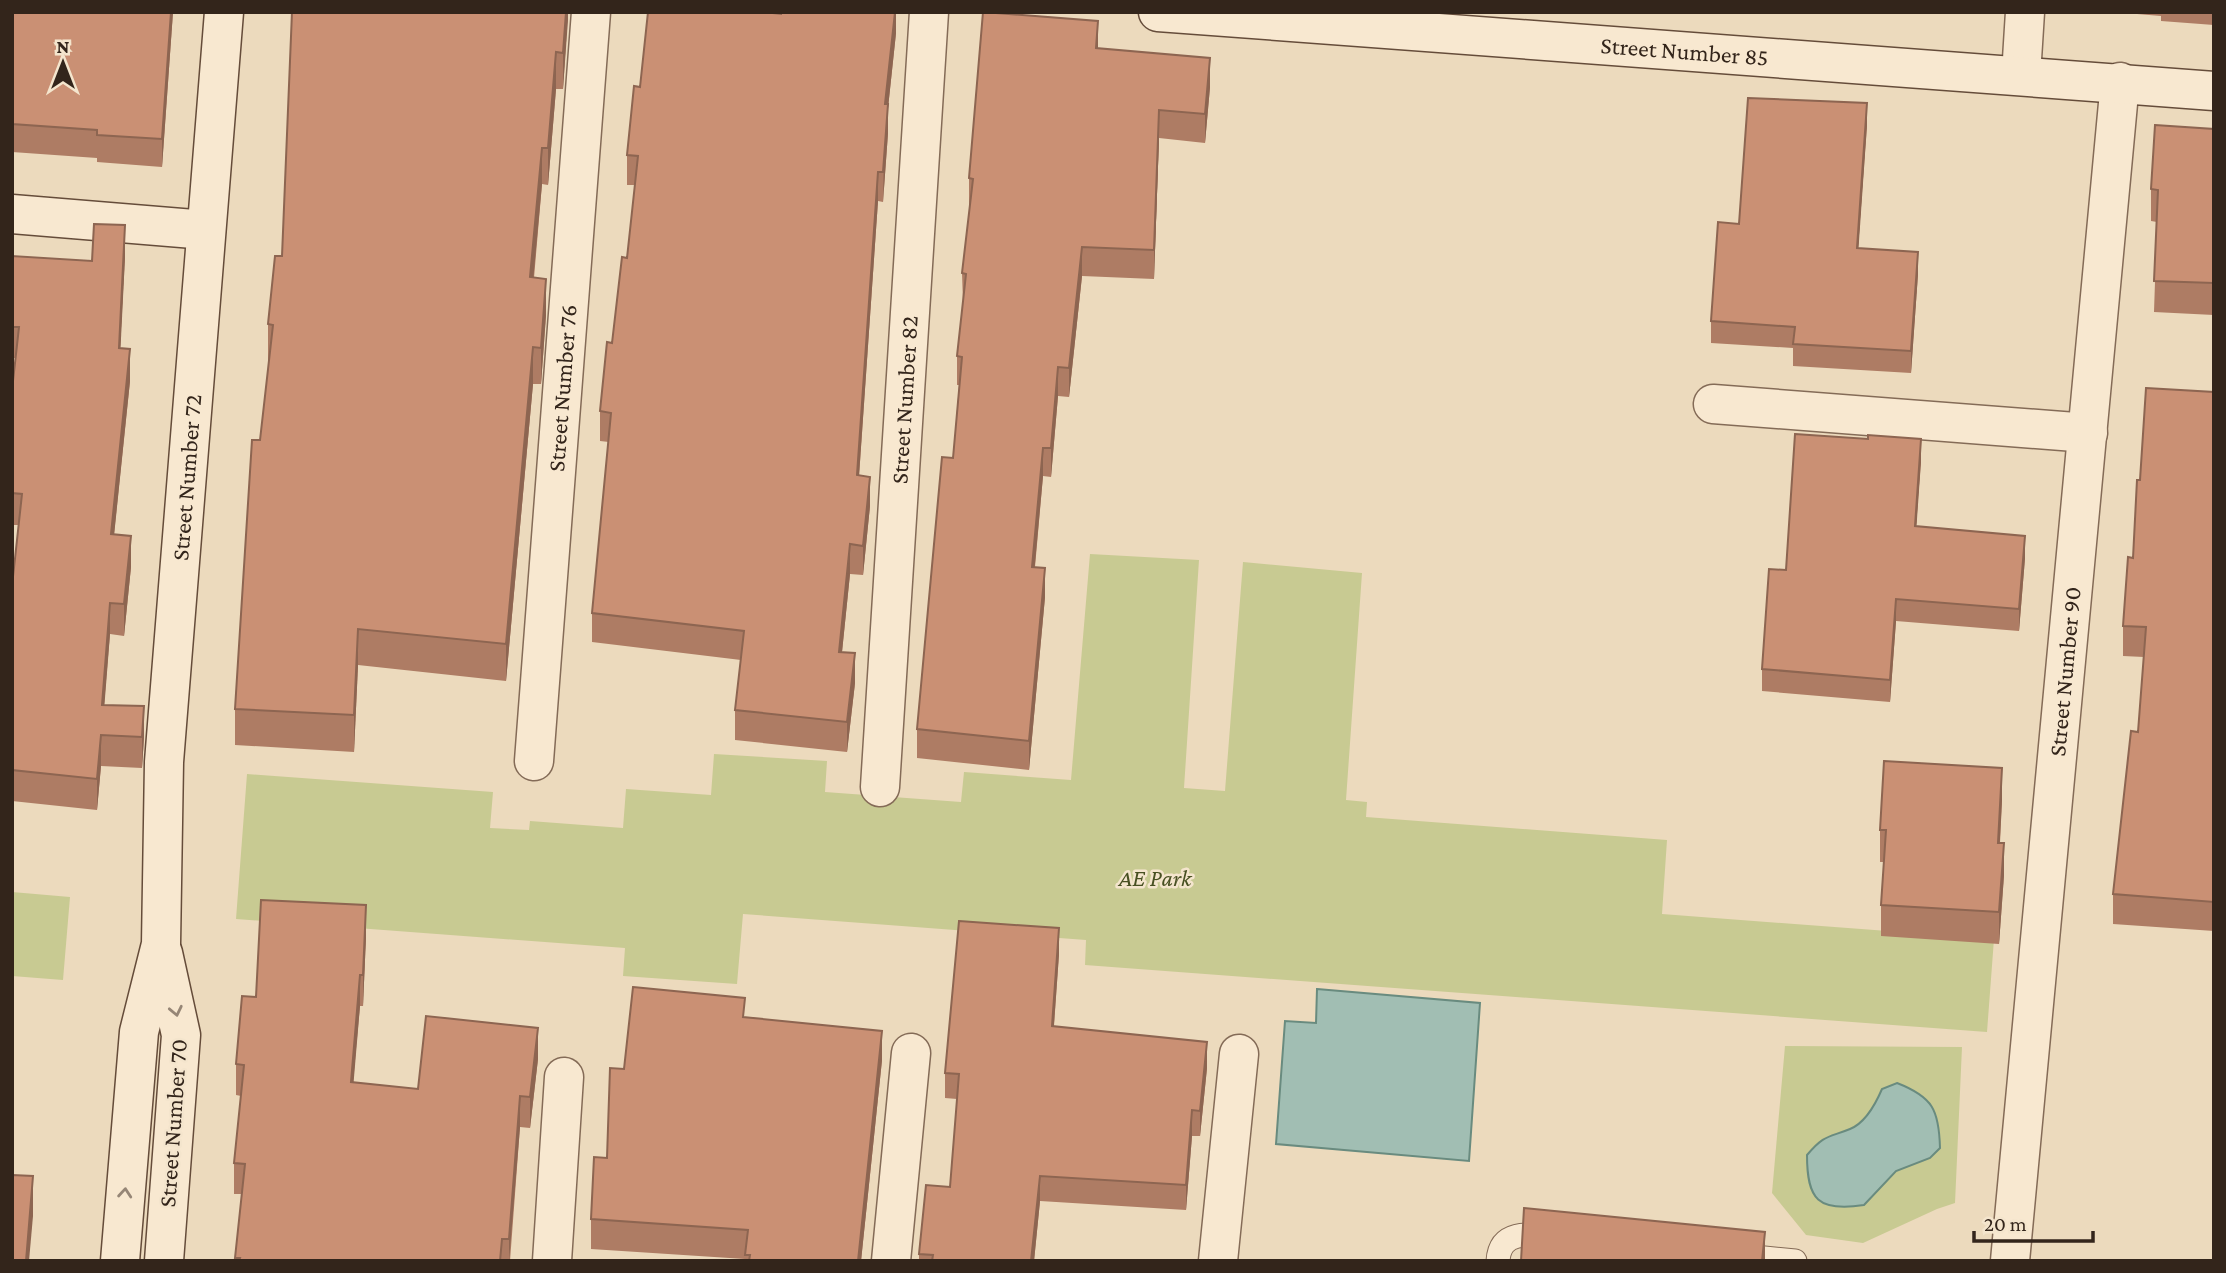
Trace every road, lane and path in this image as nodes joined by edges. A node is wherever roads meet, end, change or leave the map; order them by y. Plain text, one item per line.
1 (224, 12) edge
2 (591, 12) edge
3 (929, 12) edge
4 (1158, 12) edge
5 (2025, 12) edge
6 (1349, 20) edge
7 (1451, 23) edge
8 (2021, 75) junction
9 (2120, 82) junction
10 (2214, 91) edge
11 (12, 214) edge
12 (206, 230) junction
13 (1713, 404) dead end
14 (2088, 433) junction
15 (534, 761) dead end
16 (880, 787) dead end
17 (161, 944) junction
18 (911, 1053) dead end
19 (1239, 1054) dead end
20 (564, 1077) dead end
21 (1567, 1238) edge
22 (1714, 1253) edge
23 (120, 1261) edge
24 (164, 1261) edge
25 (552, 1261) edge
26 (891, 1261) edge
27 (1218, 1261) edge
28 (1497, 1261) edge
29 (1795, 1261) edge
30 (2010, 1261) edge

1 - 12 street, Street Number 72
2 - 15 street, Street Number 76
3 - 16 street, Street Number 82
4 - 6 street, Street Number 85
5 - 8 street
6 - 7 street, Street Number 85
7 - 8 street, Street Number 85
8 - 9 street, Street Number 85
9 - 10 street, Street Number 85
9 - 14 street, Street Number 90
11 - 12 street
12 - 17 street, Street Number 72
13 - 14 street
14 - 30 street, Street Number 90
23 -> 17 street
17 -> 24 street, Street Number 70
18 - 26 street
19 - 27 street
20 - 25 street
21 - 28 lane
22 - 29 lane

